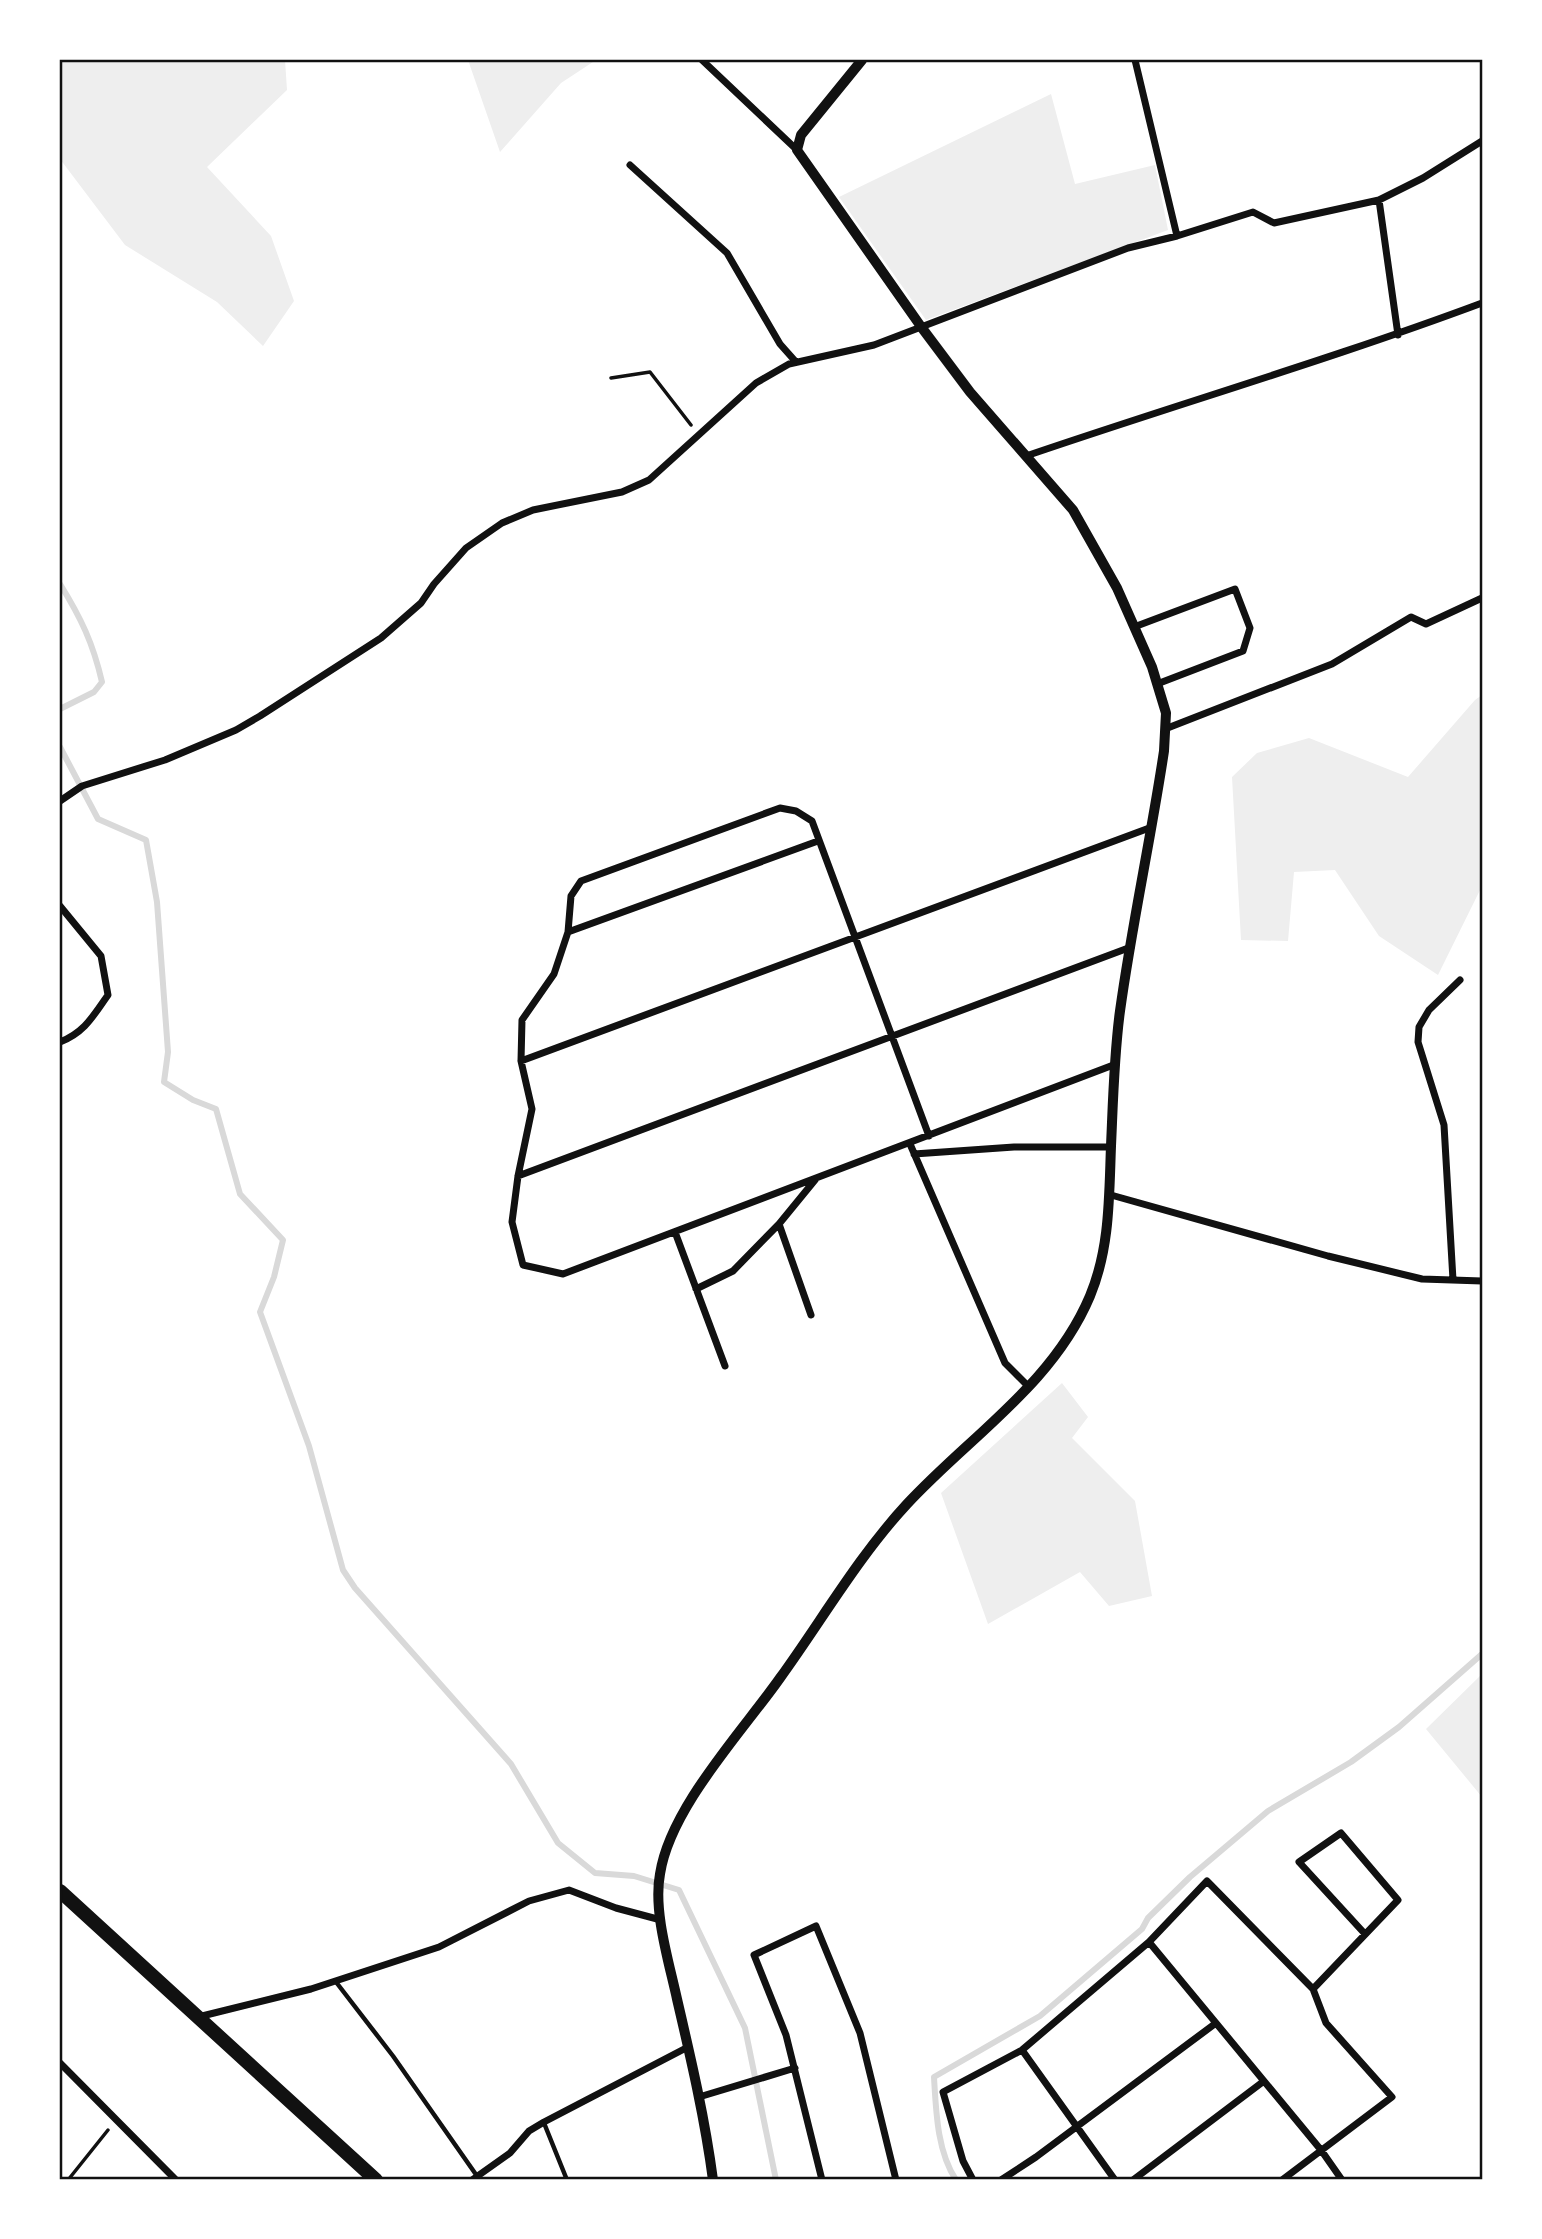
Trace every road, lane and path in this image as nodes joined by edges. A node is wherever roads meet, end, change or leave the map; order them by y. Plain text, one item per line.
1 (702, 60) edge
2 (862, 60) edge
3 (1135, 60) edge
4 (1482, 141) edge
5 (797, 150) junction
6 (630, 165) dead end
7 (1379, 200) junction
8 (1177, 236) junction
9 (1482, 303) edge
10 (922, 328) junction
11 (1398, 335) junction
12 (796, 362) junction
13 (611, 378) dead end
14 (699, 436) junction
15 (1026, 456) junction
16 (1482, 598) edge
17 (1134, 627) junction
18 (1157, 684) junction
19 (1165, 729) junction
20 (60, 801) edge
21 (1153, 827) junction
22 (818, 841) junction
23 (60, 906) edge
24 (568, 932) junction
25 (856, 936) junction
26 (1131, 947) junction
27 (1460, 979) dead end
28 (893, 1035) junction
29 (60, 1042) edge
30 (521, 1060) junction
31 (1116, 1064) junction
32 (929, 1136) junction
33 (910, 1144) junction
34 (1111, 1147) junction
35 (914, 1153) junction
36 (518, 1176) junction
37 (815, 1180) junction
38 (1111, 1195) junction
39 (779, 1224) junction
40 (675, 1232) junction
41 (1453, 1280) junction
42 (1482, 1281) edge
43 (696, 1289) junction
44 (811, 1315) dead end
45 (725, 1366) dead end
46 (1029, 1387) junction
47 (60, 1891) edge
48 (661, 1920) junction
49 (1365, 1934) junction
50 (1149, 1942) junction
51 (335, 1981) junction
52 (1313, 1989) junction
53 (198, 2018) junction
54 (1216, 2023) junction
55 (688, 2047) junction
56 (1022, 2050) junction
57 (60, 2063) edge
58 (795, 2068) junction
59 (1264, 2081) junction
60 (699, 2097) junction
61 (116, 2120) junction
62 (544, 2122) junction
63 (1076, 2128) junction
64 (1321, 2150) junction
65 (475, 2178) edge
66 (68, 2179) edge
67 (176, 2179) edge
68 (376, 2179) edge
69 (567, 2179) edge
70 (713, 2179) edge
71 (822, 2179) edge
72 (896, 2179) edge
73 (973, 2179) edge
74 (1001, 2179) edge
75 (1115, 2179) edge
76 (1133, 2179) edge
77 (1282, 2179) edge
78 (1342, 2179) edge

1 - 5 street
2 - 5 street
3 - 8 street
4 - 7 street
5 - 10 street
6 - 12 street
7 - 8 street
7 - 11 street
8 - 10 street
9 - 11 street
10 - 12 street
10 - 15 street
11 - 15 street
12 - 14 street
13 - 14 path
14 - 20 street
15 - 17 street
16 - 19 street
17 - 18 street
17 - 18 street
18 - 19 street
19 - 21 street
21 - 25 street
21 - 26 street
22 - 24 street
22 - 24 street
22 - 25 street
23 - 29 street
24 - 30 street
25 - 28 street
25 - 30 street
26 - 28 street
26 - 31 street
27 - 41 street
28 - 32 street
28 - 36 street
30 - 36 street
31 - 32 street
31 - 34 street
32 - 33 street
33 - 35 street
33 - 37 street
34 - 35 street
34 - 38 street
35 - 46 street
36 - 40 street
37 - 39 street
37 - 40 street
38 - 41 street
38 - 46 street
39 - 43 street
39 - 44 street
40 - 43 street
41 - 42 street
43 - 45 street
46 - 48 street
47 - 53 main road
48 - 51 street
48 - 55 street
49 - 49 street
49 - 52 street
50 - 52 street
50 - 54 street
50 - 56 street
51 - 53 street
51 - 65 lane
52 - 64 street
53 - 68 main road
54 - 59 street
54 - 63 street
55 - 60 street
55 - 62 street
56 - 63 street
56 - 73 street
57 - 61 street
58 - 60 street
58 - 71 street
58 - 72 street
59 - 64 street
59 - 76 street
60 - 70 street
61 - 66 path
61 - 67 street
62 - 65 street
62 - 69 lane
63 - 74 street
63 - 75 street
64 - 77 street
64 - 78 street

